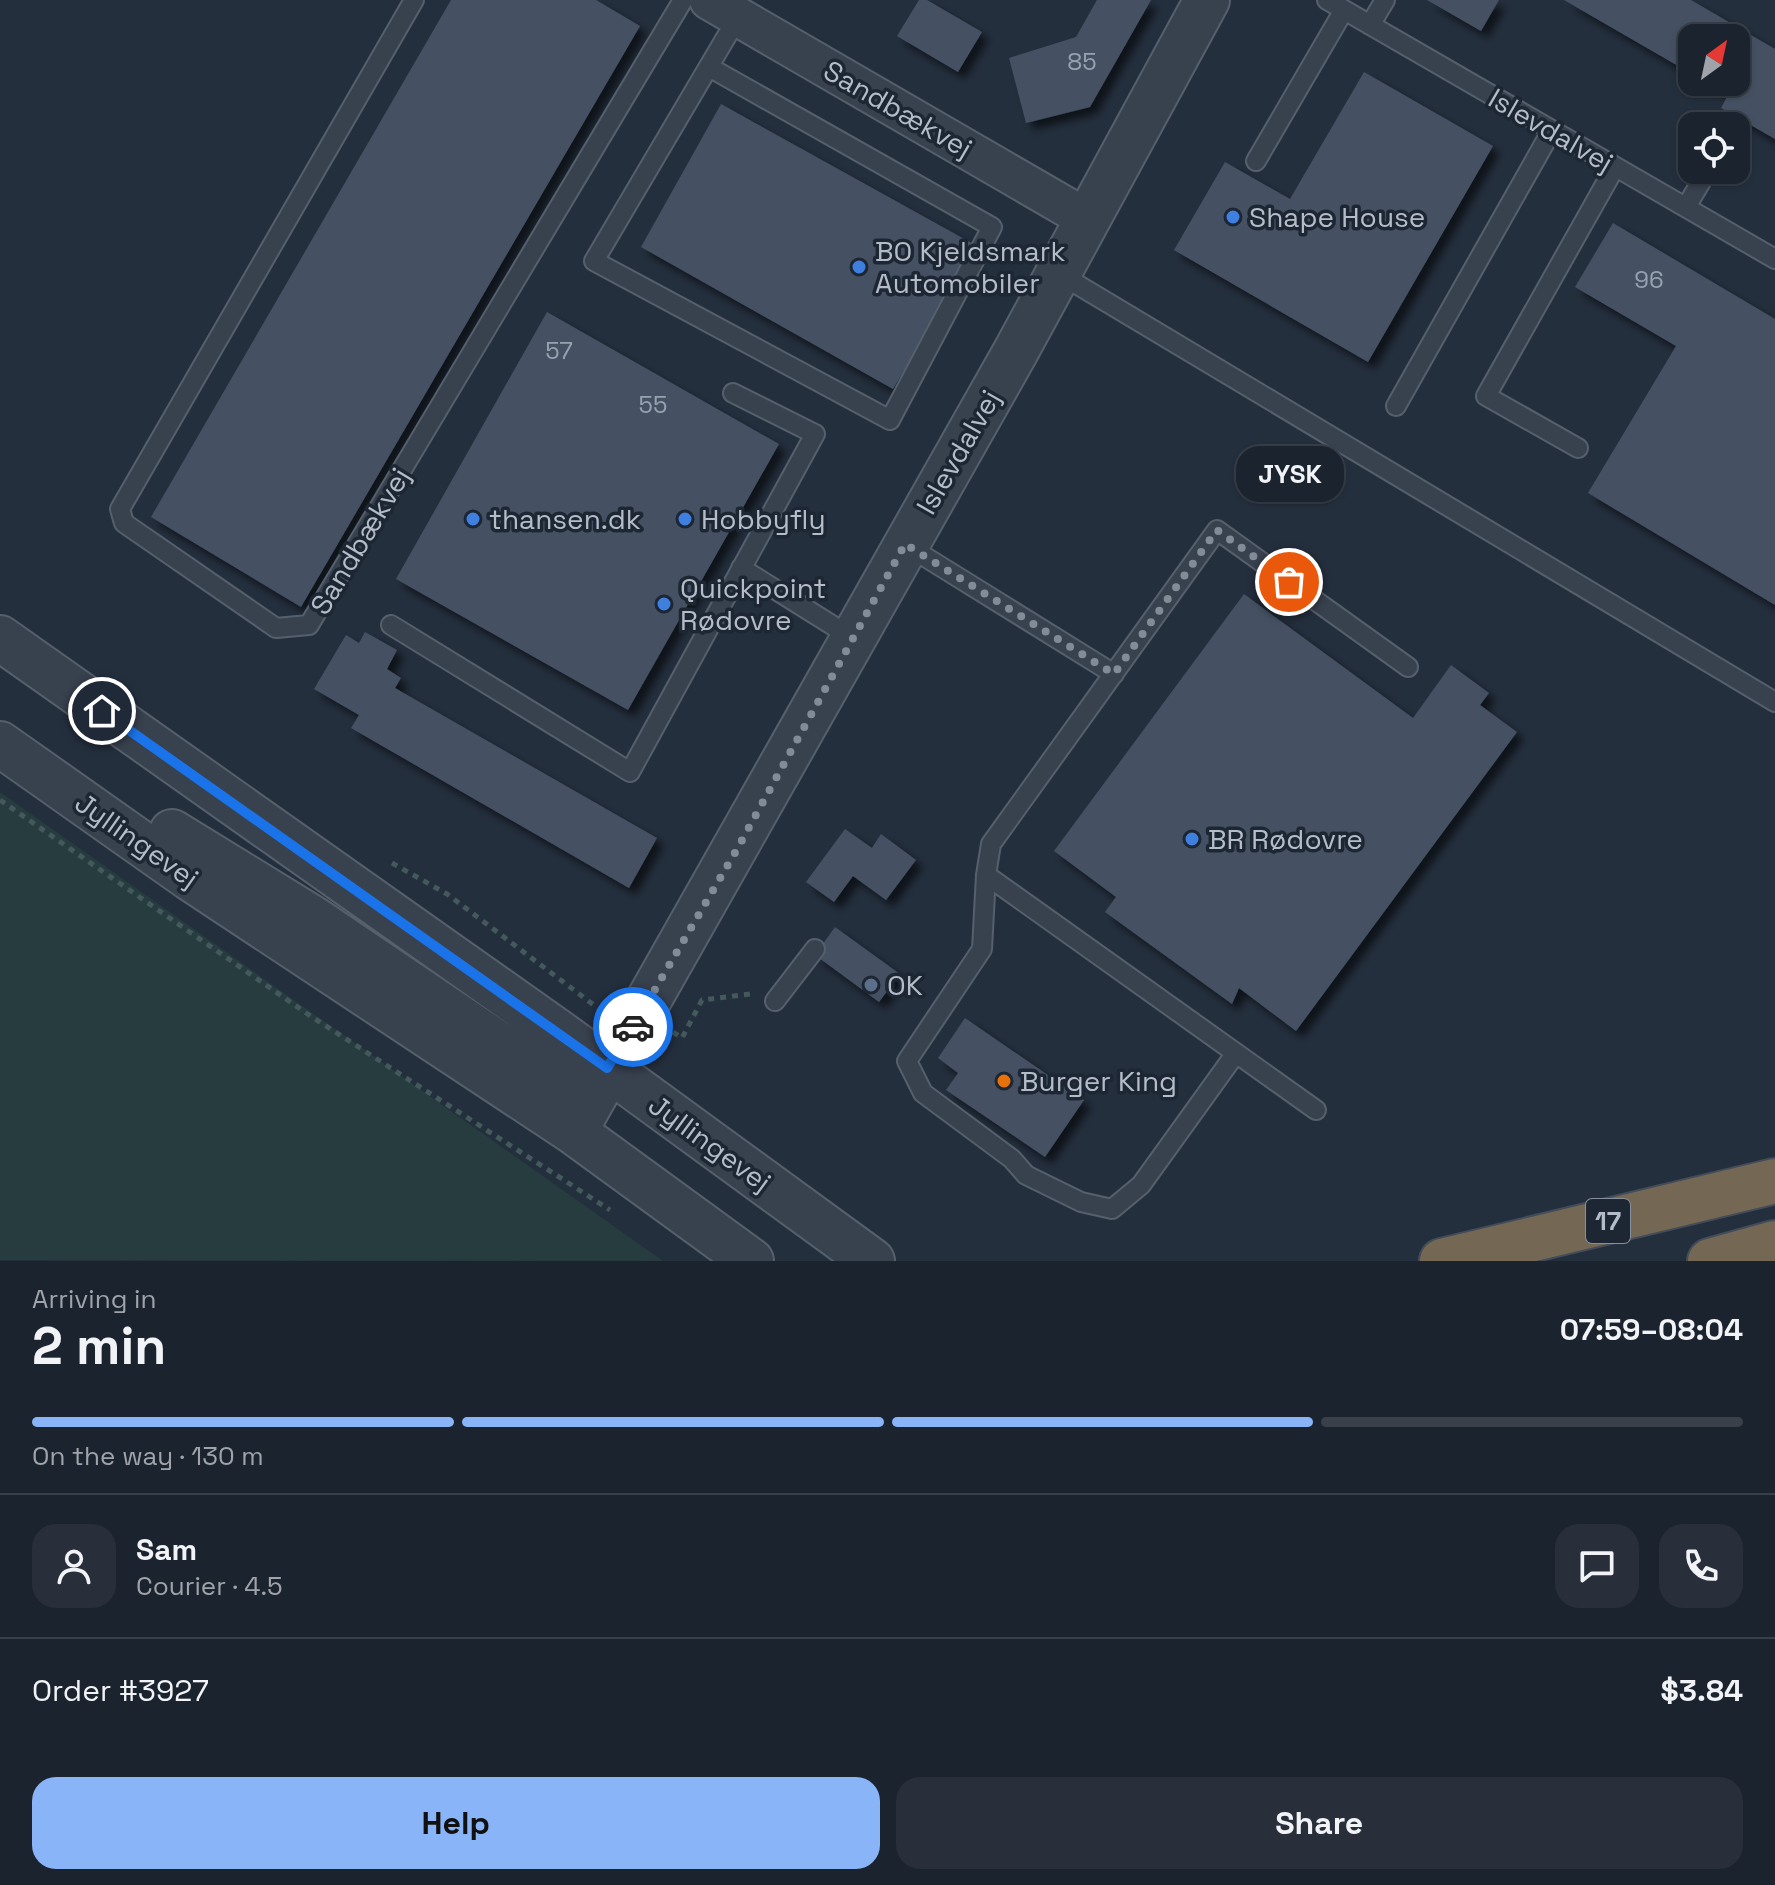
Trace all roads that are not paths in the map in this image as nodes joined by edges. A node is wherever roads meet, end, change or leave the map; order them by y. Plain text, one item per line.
1 (414, 0) edge
2 (683, 0) edge
3 (1207, 0) edge
4 (1327, 0) edge
5 (1385, 0) edge
6 (723, 8) edge
7 (1344, 10) junction
8 (1370, 25) junction
9 (709, 67) junction
10 (1552, 130) junction
11 (1256, 161) dead end
12 (1615, 167) junction
13 (1700, 184) edge
14 (1686, 207) junction
15 (1087, 219) junction
16 (1775, 259) edge
17 (1058, 273) junction
18 (733, 393) dead end
19 (1396, 406) dead end
20 (1578, 448) dead end
21 (905, 544) junction
22 (741, 568) junction
23 (391, 625) dead end
24 (851, 637) junction
25 (0, 638) edge
26 (1408, 667) dead end
27 (1114, 674) junction
28 (1775, 702) edge
29 (9, 750) edge
30 (986, 875) junction
31 (815, 949) dead end
32 (775, 1001) road end
33 (1236, 1053) junction
34 (607, 1068) junction
35 (1316, 1110) dead end
36 (574, 1132) junction
37 (1775, 1181) edge
38 (1775, 1243) edge
39 (751, 1261) edge
40 (872, 1261) edge
41 (1442, 1261) edge
42 (1710, 1261) edge

1 - 2 lane, Sandbækvej
3 - 15 street, Islevdalvej
4 - 7 lane, Islevdalvej
5 - 8 lane
6 - 9 lane
6 - 15 street, Sandbækvej
7 - 8 lane, Islevdalvej
7 - 11 lane
8 - 10 lane, Islevdalvej
9 - 9 lane
10 - 12 lane, Islevdalvej
10 - 19 lane
12 - 14 lane, Islevdalvej
12 - 20 lane
13 - 14 lane
14 - 16 lane, Islevdalvej
15 - 17 street, Islevdalvej
17 - 21 street, Islevdalvej
17 - 28 lane
18 - 22 lane
21 - 24 street, Islevdalvej
21 - 27 lane
22 - 23 lane
22 - 24 lane
24 - 34 street, Islevdalvej
25 - 34 street, Jyllingevej
26 - 27 lane
27 - 30 lane
29 - 34 street
29 - 36 street, Jyllingevej
30 - 33 lane
30 - 33 lane
31 - 32 lane
33 - 35 lane
34 - 36 street, Islevdalvej
34 - 40 street, Jyllingevej
36 - 39 street, Jyllingevej
37 - 41 highway, 17
38 - 42 highway

